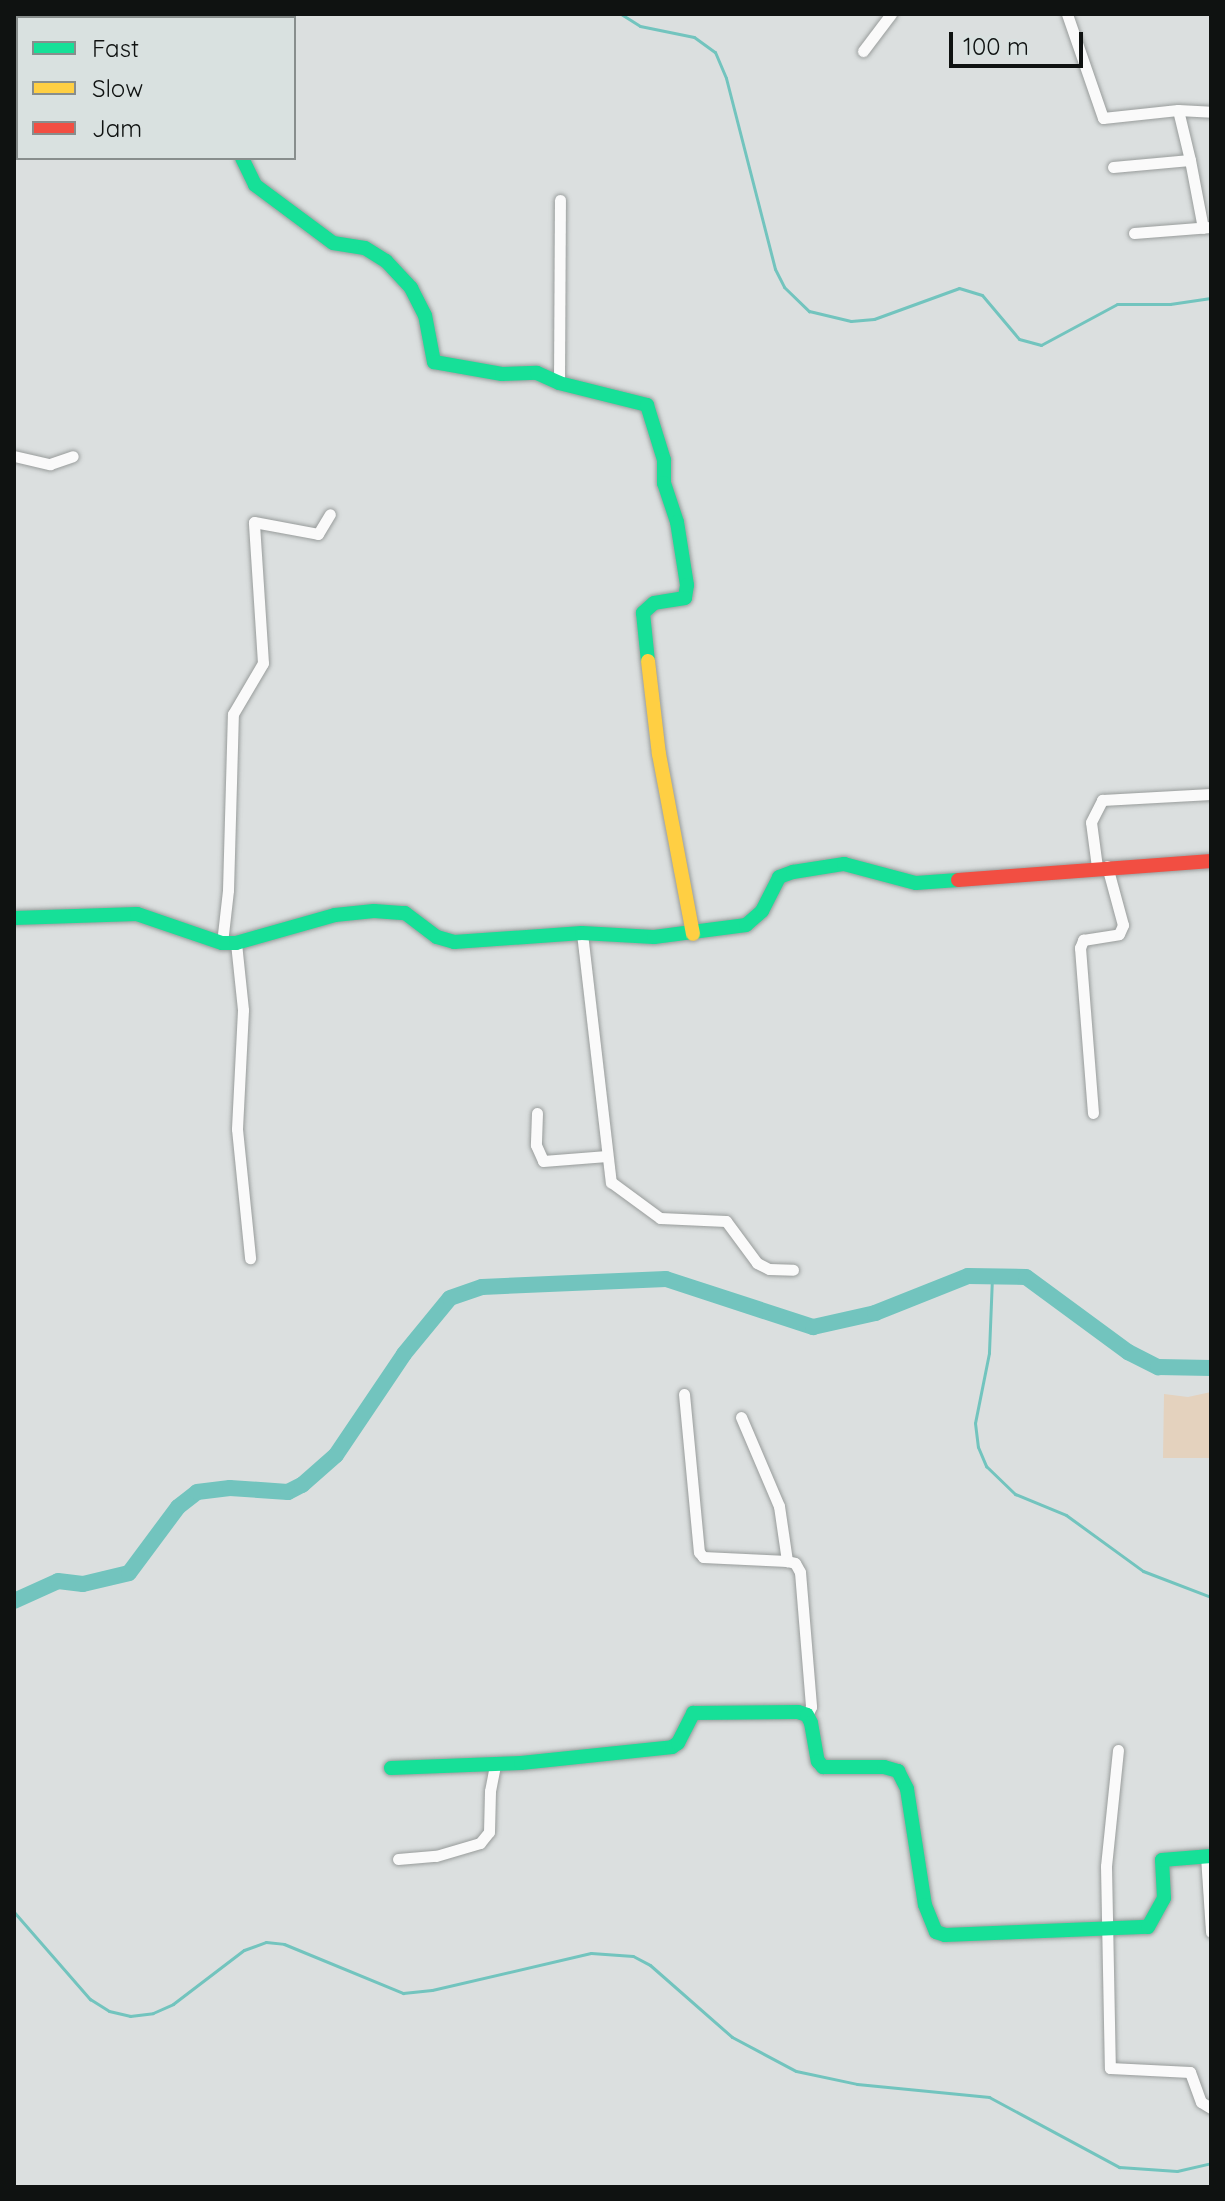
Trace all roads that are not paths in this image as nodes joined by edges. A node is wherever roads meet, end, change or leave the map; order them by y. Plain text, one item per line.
1 (891, 14) edge
2 (1067, 14) edge
3 (863, 51) dead end
4 (1178, 110) junction
5 (1211, 112) edge
6 (243, 160) edge
7 (1190, 160) junction
8 (1113, 167) dead end
9 (560, 200) dead end
10 (1207, 227) edge
11 (1134, 233) dead end
12 (559, 383) junction
13 (14, 456) edge
14 (73, 456) dead end
15 (330, 514) dead end
16 (1211, 794) edge
17 (1211, 861) edge
18 (1102, 867) junction
19 (14, 918) edge
20 (582, 933) junction
21 (693, 934) junction
22 (229, 943) junction
23 (537, 1113) dead end
24 (1093, 1113) dead end
25 (607, 1156) junction
26 (250, 1258) dead end
27 (793, 1270) dead end
28 (684, 1394) dead end
29 (741, 1417) dead end
30 (787, 1561) junction
31 (807, 1715) junction
32 (1118, 1750) dead end
33 (495, 1765) junction
34 (391, 1768) dead end
35 (1209, 1856) edge
36 (398, 1859) dead end
37 (1106, 1929) junction
38 (1211, 1932) edge
39 (1211, 2108) edge

1 - 3 street
2 - 4 street
4 - 5 street
4 - 7 street
6 - 12 street
7 - 8 street
7 - 10 street
9 - 12 street
10 - 11 street
12 - 21 street
13 - 14 street
15 - 22 street
16 - 18 street
17 - 18 street
18 - 21 street
18 - 24 street
19 - 22 street
20 - 21 street
20 - 22 street
20 - 25 street
22 - 26 street
23 - 25 street
25 - 27 street
28 - 30 street
29 - 30 street
30 - 31 street
31 - 33 street
31 - 37 street
32 - 37 street
33 - 34 street
33 - 36 street
35 - 37 street
35 - 38 street
37 - 39 street

